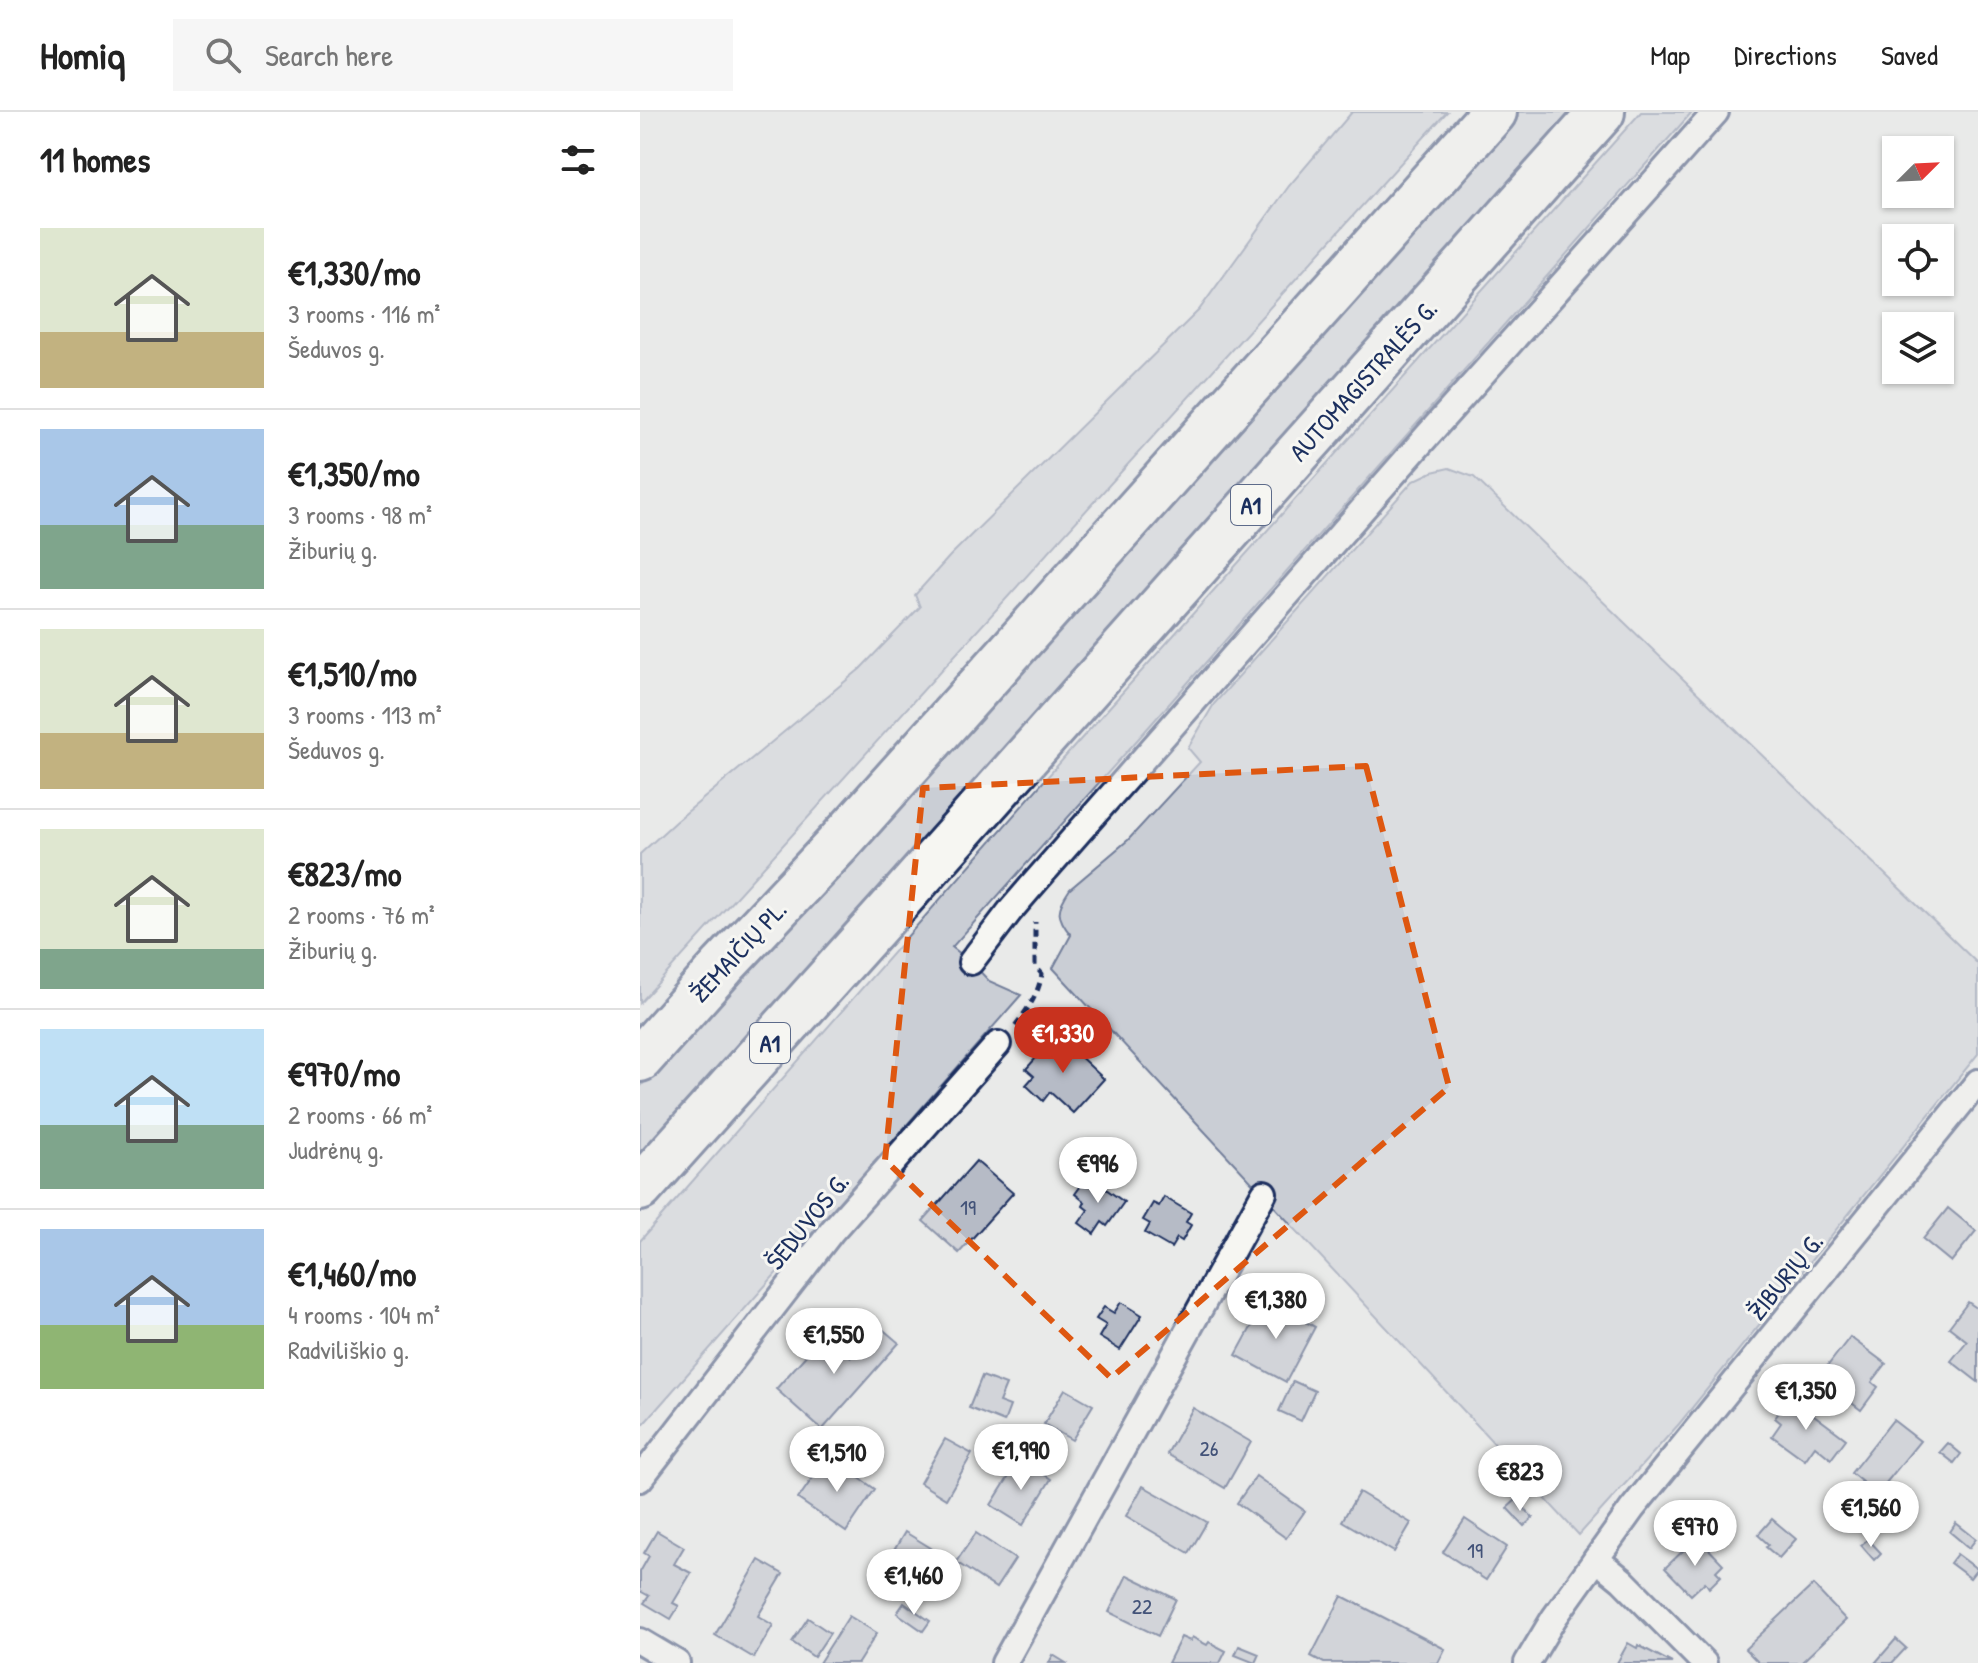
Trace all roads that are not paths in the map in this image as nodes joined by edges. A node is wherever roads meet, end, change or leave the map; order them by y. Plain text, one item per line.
1 (1494, 112) edge
2 (1602, 112) edge
3 (1716, 112) edge
4 (971, 962) dead end
5 (998, 1044) road end
6 (640, 1059) edge
7 (1978, 1082) edge
8 (640, 1188) edge
9 (1264, 1193) dead end
10 (640, 1479) edge
11 (1596, 1559) junction
12 (640, 1641) edge
13 (677, 1663) edge
14 (1004, 1663) edge
15 (1527, 1663) edge
16 (1704, 1663) edge

1 - 6 highway, ŽEMAIČIŲ PL.
2 - 8 highway, AUTOMAGISTRALĖS G. / A1
3 - 4 street
5 - 10 street, ŠEDUVOS G.
7 - 11 street, ŽIBURIŲ G.
9 - 14 street
11 - 15 street, ŽIBURIŲ G.
11 - 16 street
12 - 13 street

